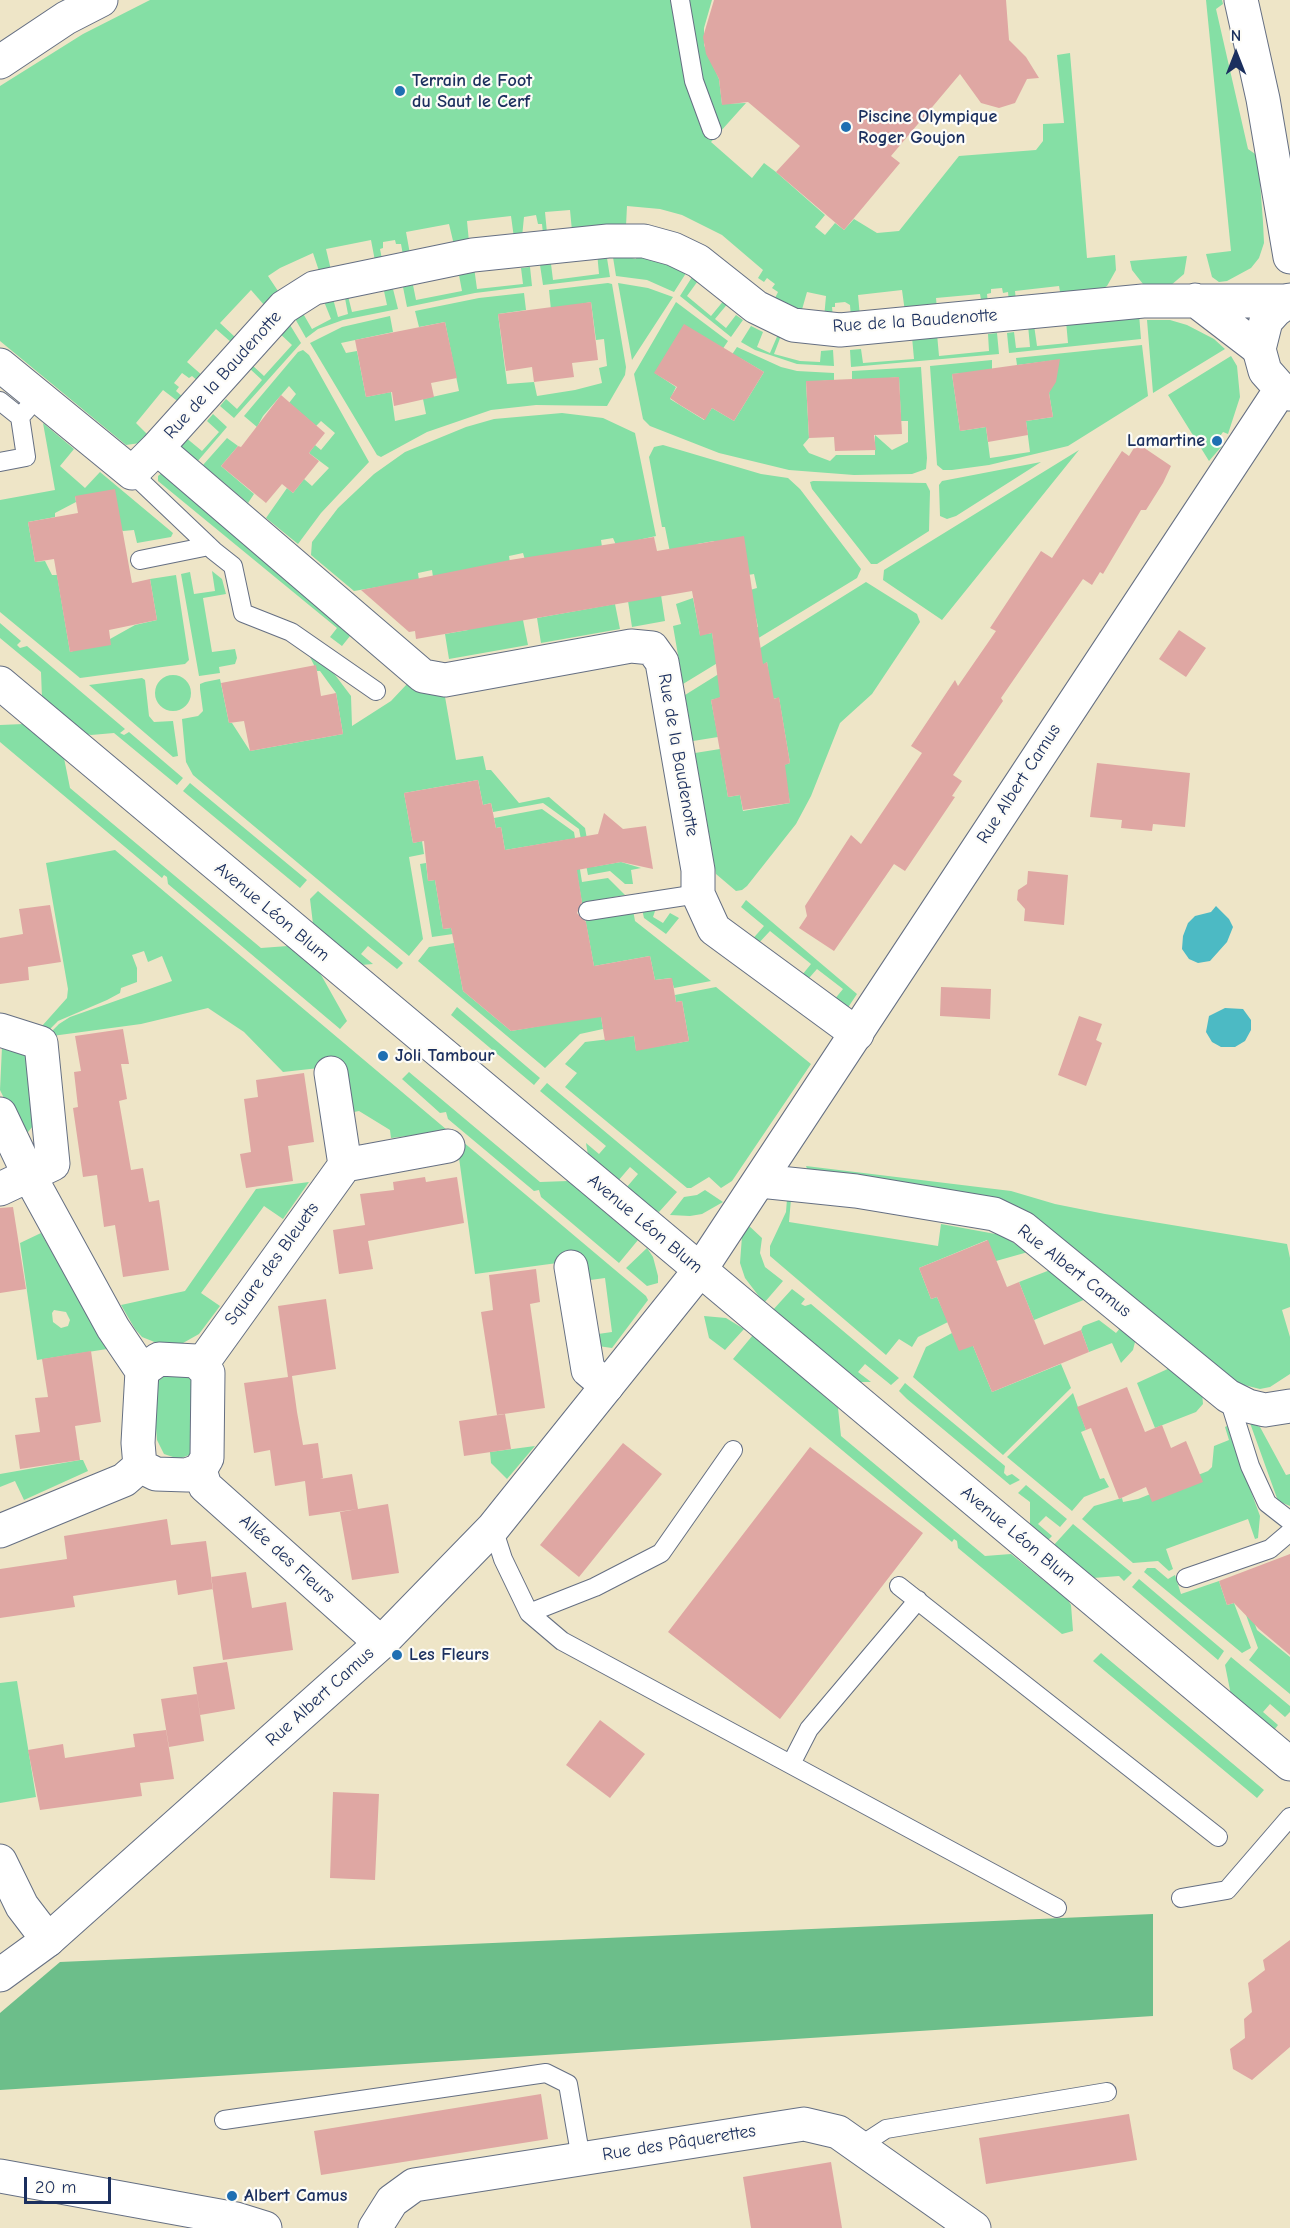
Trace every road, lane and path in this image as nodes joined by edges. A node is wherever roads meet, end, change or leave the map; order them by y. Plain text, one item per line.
1 (101, 0) edge
2 (680, 0) edge
3 (1241, 0) edge
4 (58, 9) edge
5 (0, 62) edge
6 (712, 130) dead end
7 (1290, 257) edge
8 (1195, 300) junction
9 (1289, 301) edge
10 (1259, 349) junction
11 (0, 365) edge
12 (1285, 392) edge
13 (0, 401) edge
14 (29, 407) junction
15 (157, 448) junction
16 (0, 462) edge
17 (132, 473) junction
18 (209, 546) junction
19 (140, 560) dead end
20 (0, 683) edge
21 (376, 691) dead end
22 (698, 894) junction
23 (588, 910) dead end
24 (0, 1030) edge
25 (857, 1034) junction
26 (331, 1073) dead end
27 (0, 1114) edge
28 (448, 1146) dead end
29 (345, 1165) junction
30 (29, 1175) junction
31 (760, 1182) junction
32 (0, 1189) edge
33 (571, 1267) dead end
34 (700, 1270) junction
35 (201, 1365) junction
36 (142, 1371) junction
37 (607, 1386) junction
38 (1228, 1396) junction
39 (1290, 1406) edge
40 (733, 1450) dead end
41 (140, 1467) junction
42 (200, 1470) junction
43 (1290, 1521) edge
44 (493, 1528) junction
45 (0, 1531) edge
46 (1290, 1532) edge
47 (1186, 1578) dead end
48 (899, 1586) dead end
49 (918, 1600) junction
50 (529, 1613) junction
51 (381, 1643) junction
52 (791, 1764) junction
53 (1290, 1764) edge
54 (1290, 1817) edge
55 (1218, 1837) dead end
56 (0, 1861) edge
57 (1181, 1898) dead end
58 (1057, 1908) dead end
59 (48, 1940) junction
60 (0, 1975) edge
61 (1107, 2092) dead end
62 (224, 2120) dead end
63 (860, 2146) junction
64 (581, 2159) junction
65 (0, 2176) edge
66 (265, 2228) edge
67 (375, 2228) edge
68 (974, 2228) edge

1 - 4 street
2 - 6 lane
3 - 7 street
4 - 5 street
8 - 9 street, Rue de la Baudenotte
8 - 10 street
8 - 15 street, Rue de la Baudenotte
9 - 10 street
10 - 12 street
11 - 14 street
12 - 25 street, Rue Albert Camus
13 - 14 lane
14 - 16 lane
14 - 17 street
15 - 17 street
15 - 22 street, Rue de la Baudenotte
17 - 18 lane
18 - 19 lane
18 - 21 lane
20 - 34 street, Avenue Léon Blum
22 - 23 lane
22 - 25 street, Rue de la Baudenotte
24 - 30 street
25 - 31 street, Rue Albert Camus
26 - 29 street
27 - 30 street
28 - 29 street
29 - 35 street, Square des Bleuets
30 - 32 street
30 - 36 street
31 - 34 street, Rue Albert Camus
31 - 38 street, Rue Albert Camus
33 - 37 street
34 - 37 street, Rue Albert Camus
34 - 53 street, Avenue Léon Blum
35 - 36 street
35 - 42 street
36 - 41 street
37 - 44 street, Rue Albert Camus
38 - 39 street, Rue Albert Camus
38 - 43 lane
40 - 50 lane
41 - 42 street
41 - 45 street
42 - 51 street, Allée des Fleurs
44 - 50 lane
44 - 51 street, Rue Albert Camus
46 - 47 lane
48 - 49 lane
49 - 52 lane
49 - 55 lane
50 - 52 lane
51 - 59 street, Rue Albert Camus
52 - 58 lane
54 - 57 lane
56 - 59 street
59 - 60 street, Rue Albert Camus
61 - 63 lane
62 - 64 lane
63 - 64 street, Rue des Pâquerettes
63 - 68 street, Rue des Pâquerettes
64 - 67 street, Rue des Pâquerettes
65 - 66 street

